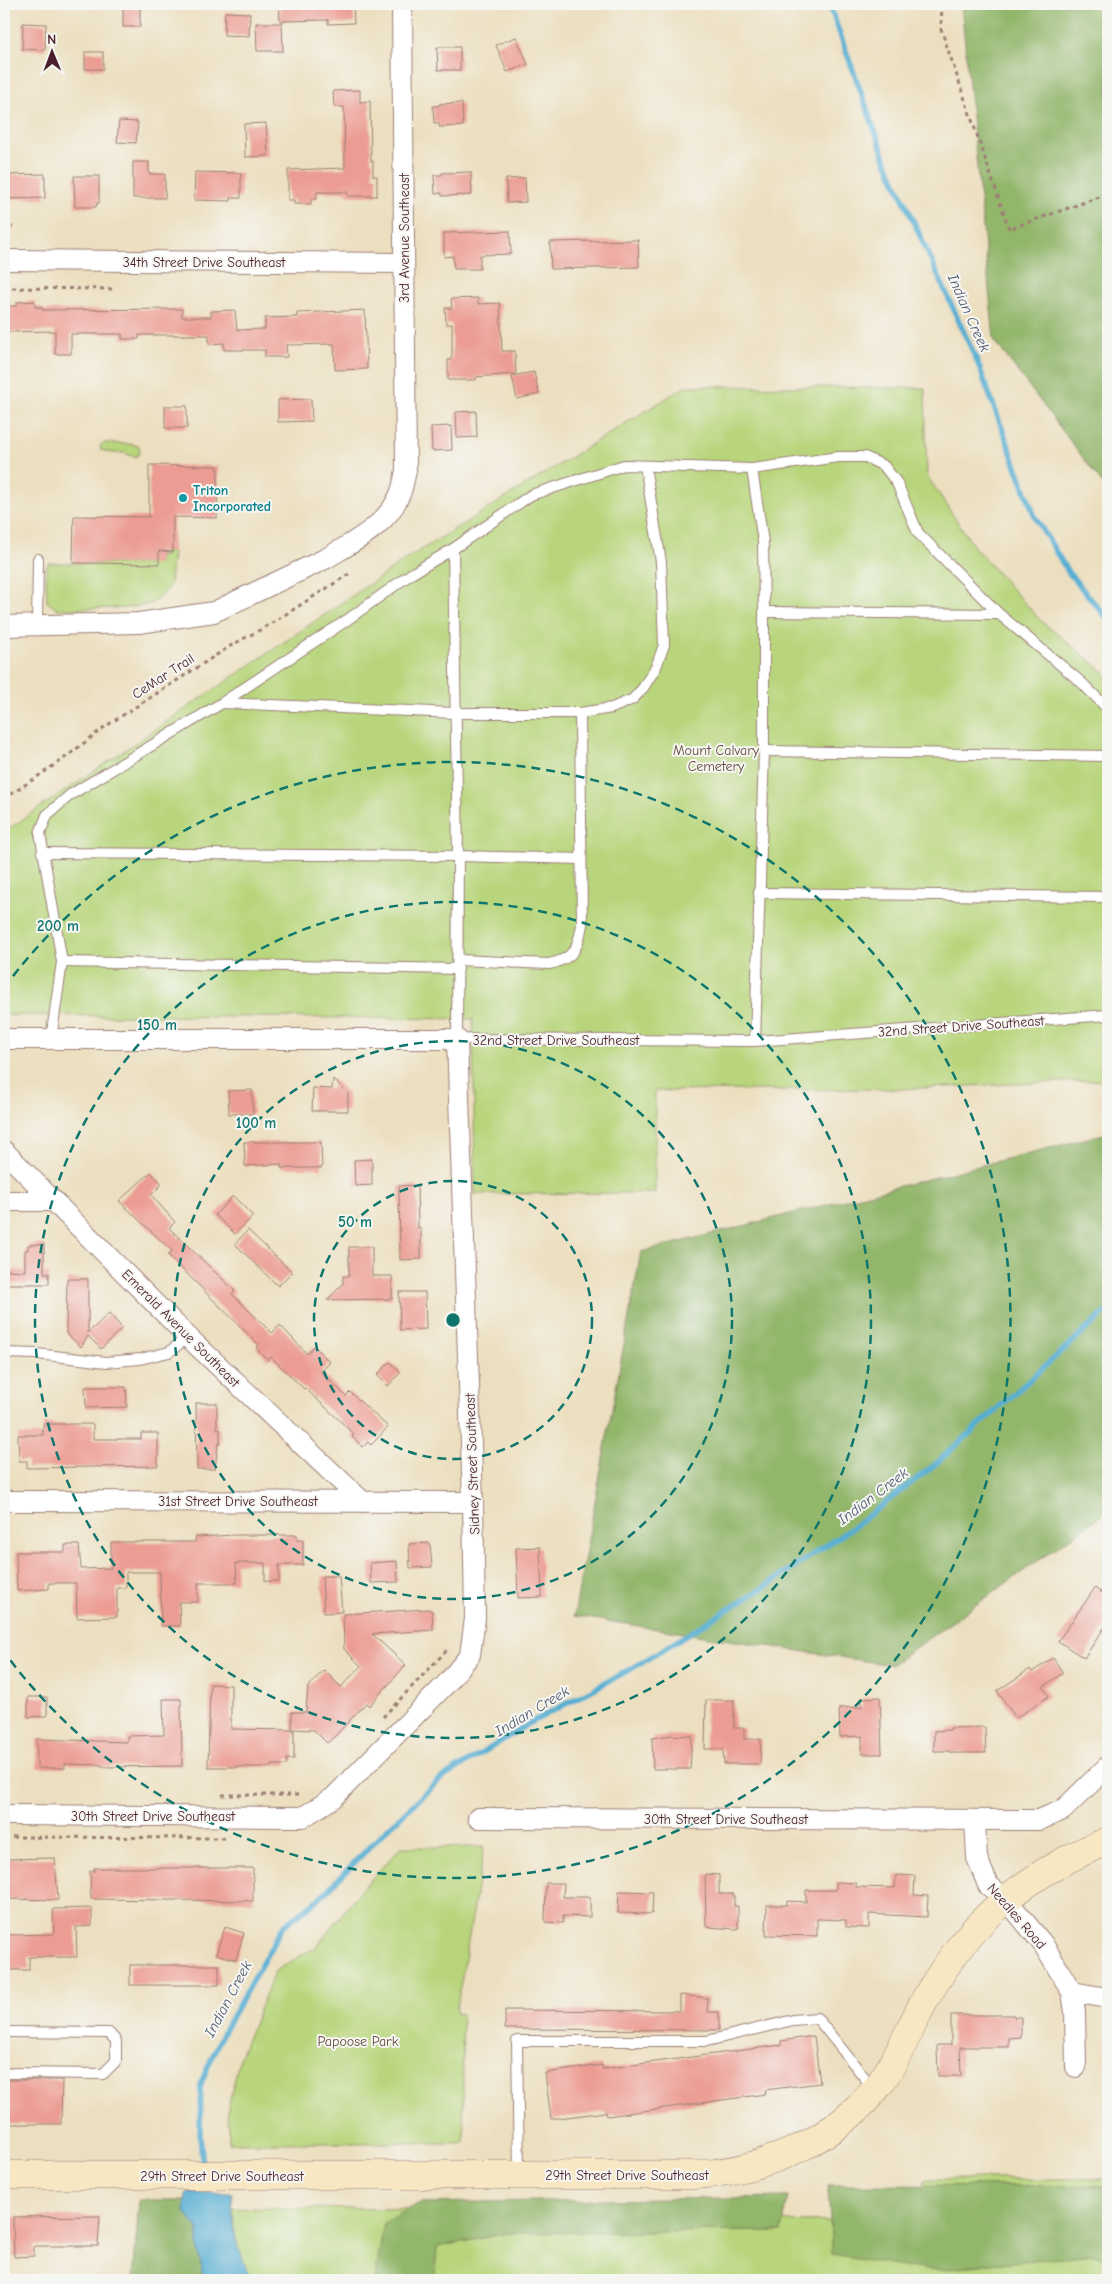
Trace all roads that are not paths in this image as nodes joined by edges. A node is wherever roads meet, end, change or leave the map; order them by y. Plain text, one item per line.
1 (402, 4) edge
2 (4, 260) edge
3 (404, 263) junction
4 (645, 466) junction
5 (752, 469) junction
6 (453, 550) junction
7 (38, 559) dead end
8 (764, 612) junction
9 (999, 614) junction
10 (4, 626) edge
11 (37, 627) junction
12 (222, 703) junction
13 (1108, 709) edge
14 (454, 713) junction
15 (580, 713) junction
16 (764, 751) junction
17 (1108, 756) edge
18 (42, 853) junction
19 (458, 856) junction
20 (581, 859) junction
21 (759, 893) junction
22 (1108, 897) edge
23 (62, 962) junction
24 (458, 965) junction
25 (1108, 1015) edge
26 (4, 1039) edge
27 (51, 1040) junction
28 (458, 1040) junction
29 (755, 1041) junction
30 (4, 1150) edge
31 (4, 1201) edge
32 (54, 1201) junction
33 (188, 1337) junction
34 (4, 1354) edge
35 (4, 1501) edge
36 (363, 1502) junction
37 (473, 1502) junction
38 (1108, 1766) edge
39 (4, 1815) edge
40 (303, 1817) joint
41 (478, 1818) dead end
42 (975, 1820) junction
43 (1108, 1841) edge
44 (1006, 1900) junction
45 (1072, 1992) junction
46 (1108, 1998) edge
47 (4, 2032) edge
48 (1076, 2067) dead end
49 (4, 2074) edge
50 (875, 2089) junction
51 (4, 2175) edge
52 (519, 2175) junction

1 - 3 street, 3rd Avenue Southeast
2 - 3 street, 34th Street Drive Southeast
3 - 11 street, 3rd Avenue Southeast
4 - 5 lane
4 - 6 lane
4 - 15 lane
5 - 8 lane
5 - 9 lane
6 - 12 lane
6 - 14 lane
7 - 11 lane
8 - 9 lane
8 - 16 lane
9 - 13 lane
10 - 11 street, 3rd Avenue Southeast
12 - 14 lane
12 - 18 lane
14 - 15 lane
14 - 19 lane
15 - 20 lane
16 - 17 lane
16 - 21 lane
18 - 19 lane
18 - 23 lane
19 - 20 lane
19 - 24 lane
20 - 24 lane
21 - 22 lane
21 - 29 lane
23 - 24 lane
23 - 27 lane
24 - 28 lane
25 - 29 lane, 32nd Street Drive Southeast
26 - 27 street, 32nd Street Drive Southeast
27 - 28 street, 32nd Street Drive Southeast
28 - 29 lane, 32nd Street Drive Southeast
28 - 37 street, Sidney Street Southeast
30 - 32 street, Emerald Avenue Southeast
31 - 32 street
32 - 33 street, Emerald Avenue Southeast
33 - 34 lane
33 - 36 street, Emerald Avenue Southeast
35 - 36 street, 31st Street Drive Southeast
36 - 37 street, 31st Street Drive Southeast
37 - 40 street, Sidney Street Southeast
38 - 42 street, 30th Street Drive Southeast
39 - 40 street, 30th Street Drive Southeast
41 - 42 street, 30th Street Drive Southeast
42 - 44 street, Needles Road
43 - 44 main road, 29th Street Drive Southeast
44 - 45 street, Needles Road
44 - 50 main road, 29th Street Drive Southeast
45 - 46 street
45 - 48 street, Needles Road
47 - 49 lane
50 - 52 main road, 29th Street Drive Southeast
50 - 52 lane
51 - 52 main road, 29th Street Drive Southeast

